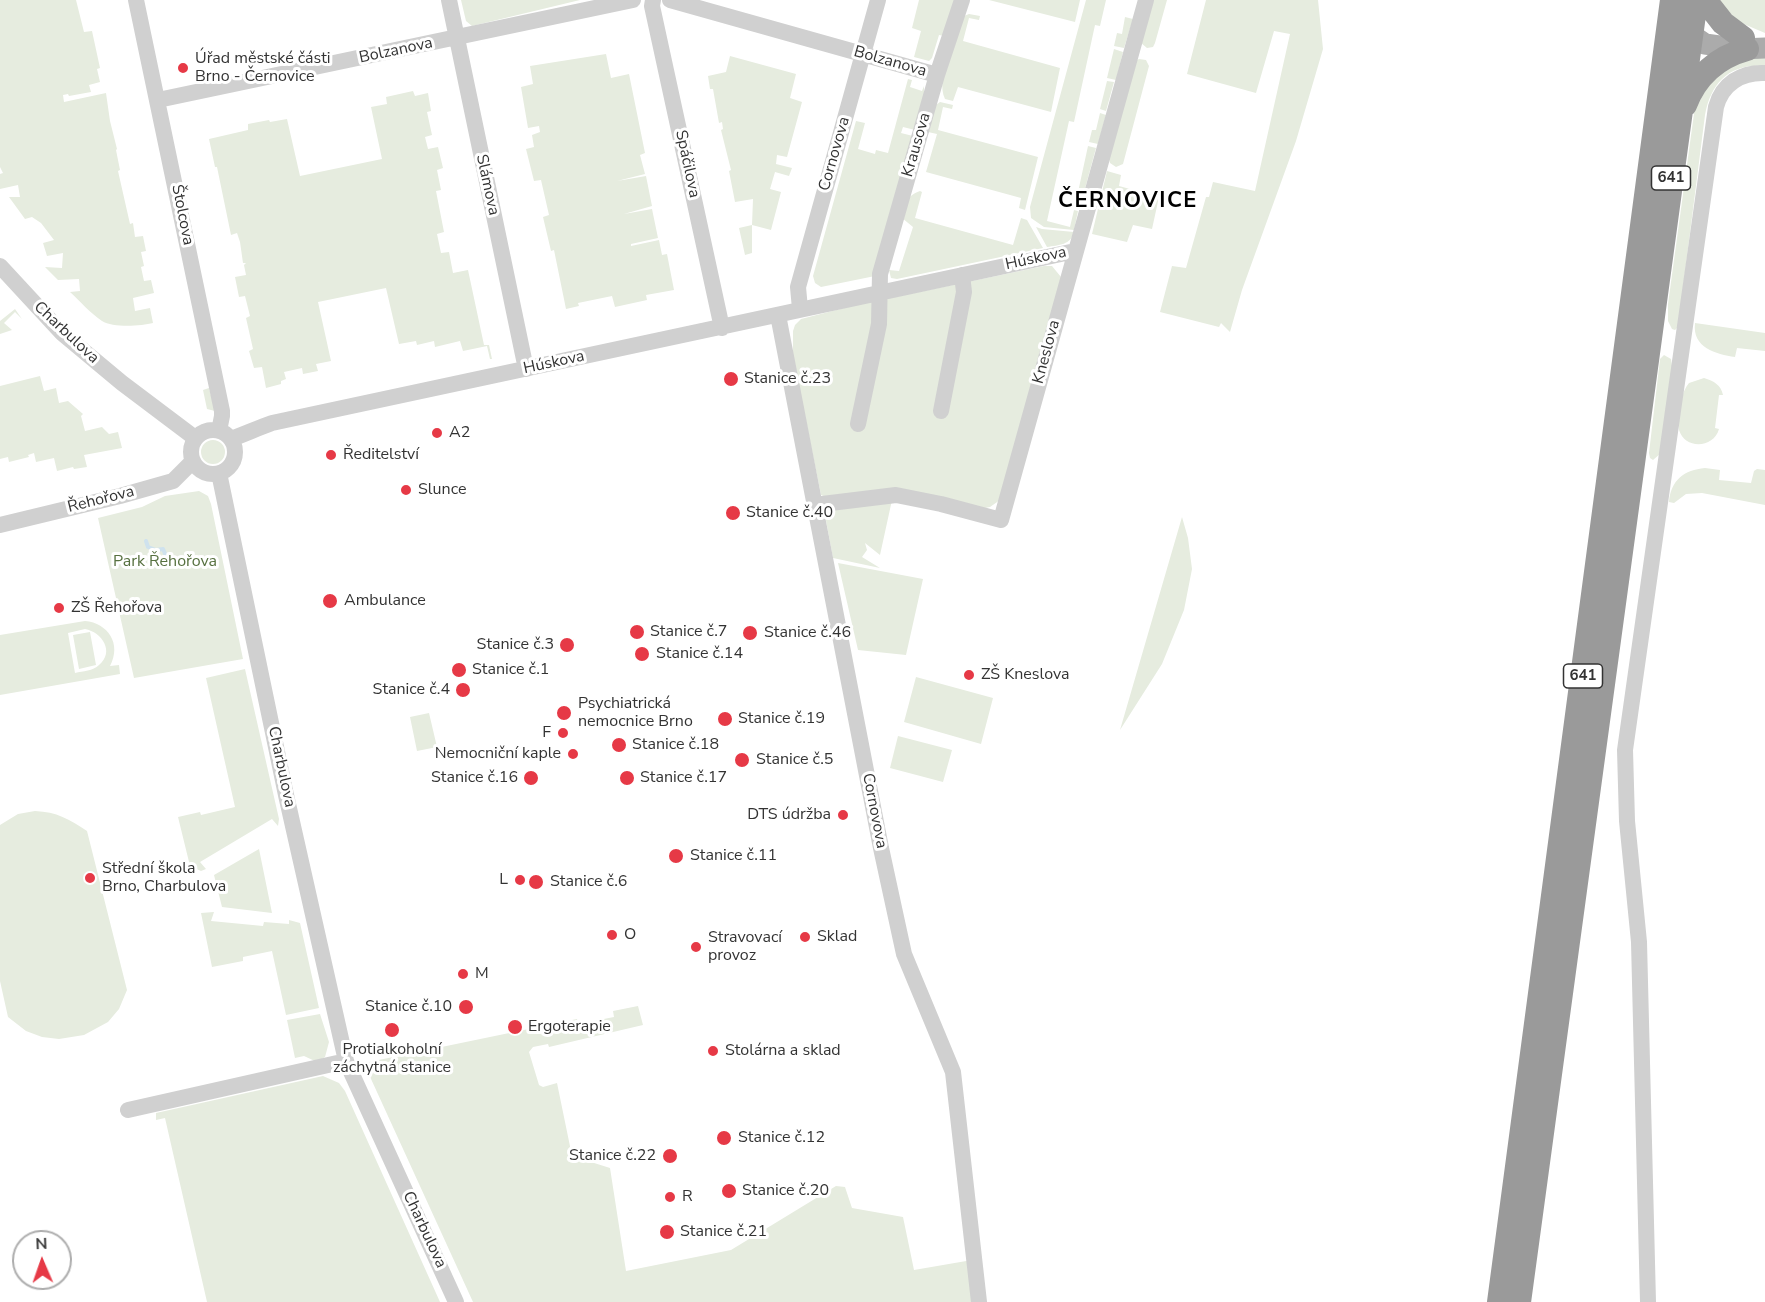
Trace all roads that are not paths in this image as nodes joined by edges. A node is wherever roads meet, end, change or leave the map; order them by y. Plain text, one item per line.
1 (136, 0) edge
2 (448, 0) edge
3 (633, 0) edge
4 (653, 0) edge
5 (670, 0) edge
6 (878, 0) edge
7 (962, 0) edge
8 (1146, 0) edge
9 (1696, 0) edge
10 (1705, 0) edge
11 (1671, 7) edge
12 (1691, 34) junction
13 (456, 38) junction
14 (1755, 45) edge
15 (1667, 51) junction
16 (862, 53) junction
17 (1765, 73) edge
18 (937, 75) junction
19 (158, 100) junction
20 (1679, 121) junction
21 (1075, 251) junction
22 (0, 266) edge
23 (962, 275) junction
24 (879, 292) junction
25 (800, 309) junction
26 (778, 315) junction
27 (722, 328) junction
28 (526, 369) junction
29 (941, 411) dead end
30 (858, 424) dead end
31 (225, 435) junction
32 (195, 438) junction
33 (193, 461) junction
34 (219, 473) junction
35 (814, 505) junction
36 (0, 525) edge
37 (346, 1061) junction
38 (128, 1110) dead end
39 (456, 1302) edge
40 (979, 1302) edge
41 (1499, 1302) edge
42 (1519, 1302) edge
43 (1648, 1302) edge

1 - 19 street, Štolcova
2 - 13 street, Slámova
3 - 13 street, Bolzanova
4 - 27 street, Spáčilova
5 - 16 street, Bolzanova
6 - 16 street, Cornovova
7 - 18 street, Krausova
8 - 21 street, Kneslova
9 - 12 highway, 641
10 - 14 highway
11 - 12 main road
11 - 15 highway, 641
12 - 14 main road
12 - 15 main road
12 - 20 highway, 641
13 - 19 street, Bolzanova
13 - 28 street, Slámova
14 - 20 highway
15 - 41 highway, 641
16 - 18 street, Bolzanova
16 - 25 street, Cornovova
17 - 43 street
18 - 24 street, Krausova
19 - 31 street, Štolcova
20 - 42 highway, 641
21 - 23 street, Húskova
21 - 35 street, Kneslova
22 - 32 street, Charbulova
23 - 24 street, Húskova
23 - 29 street
24 - 25 street, Húskova
24 - 30 street
25 - 26 street, Húskova
26 - 27 street, Húskova
26 - 35 street, Cornovova
27 - 28 street, Húskova
28 - 31 street, Húskova
31 - 32 street
31 - 34 street
32 - 33 street
33 - 34 street
33 - 36 street, Řehořova
34 - 37 street, Charbulova
35 - 40 street, Cornovova
37 - 38 street
37 - 39 street, Charbulova

